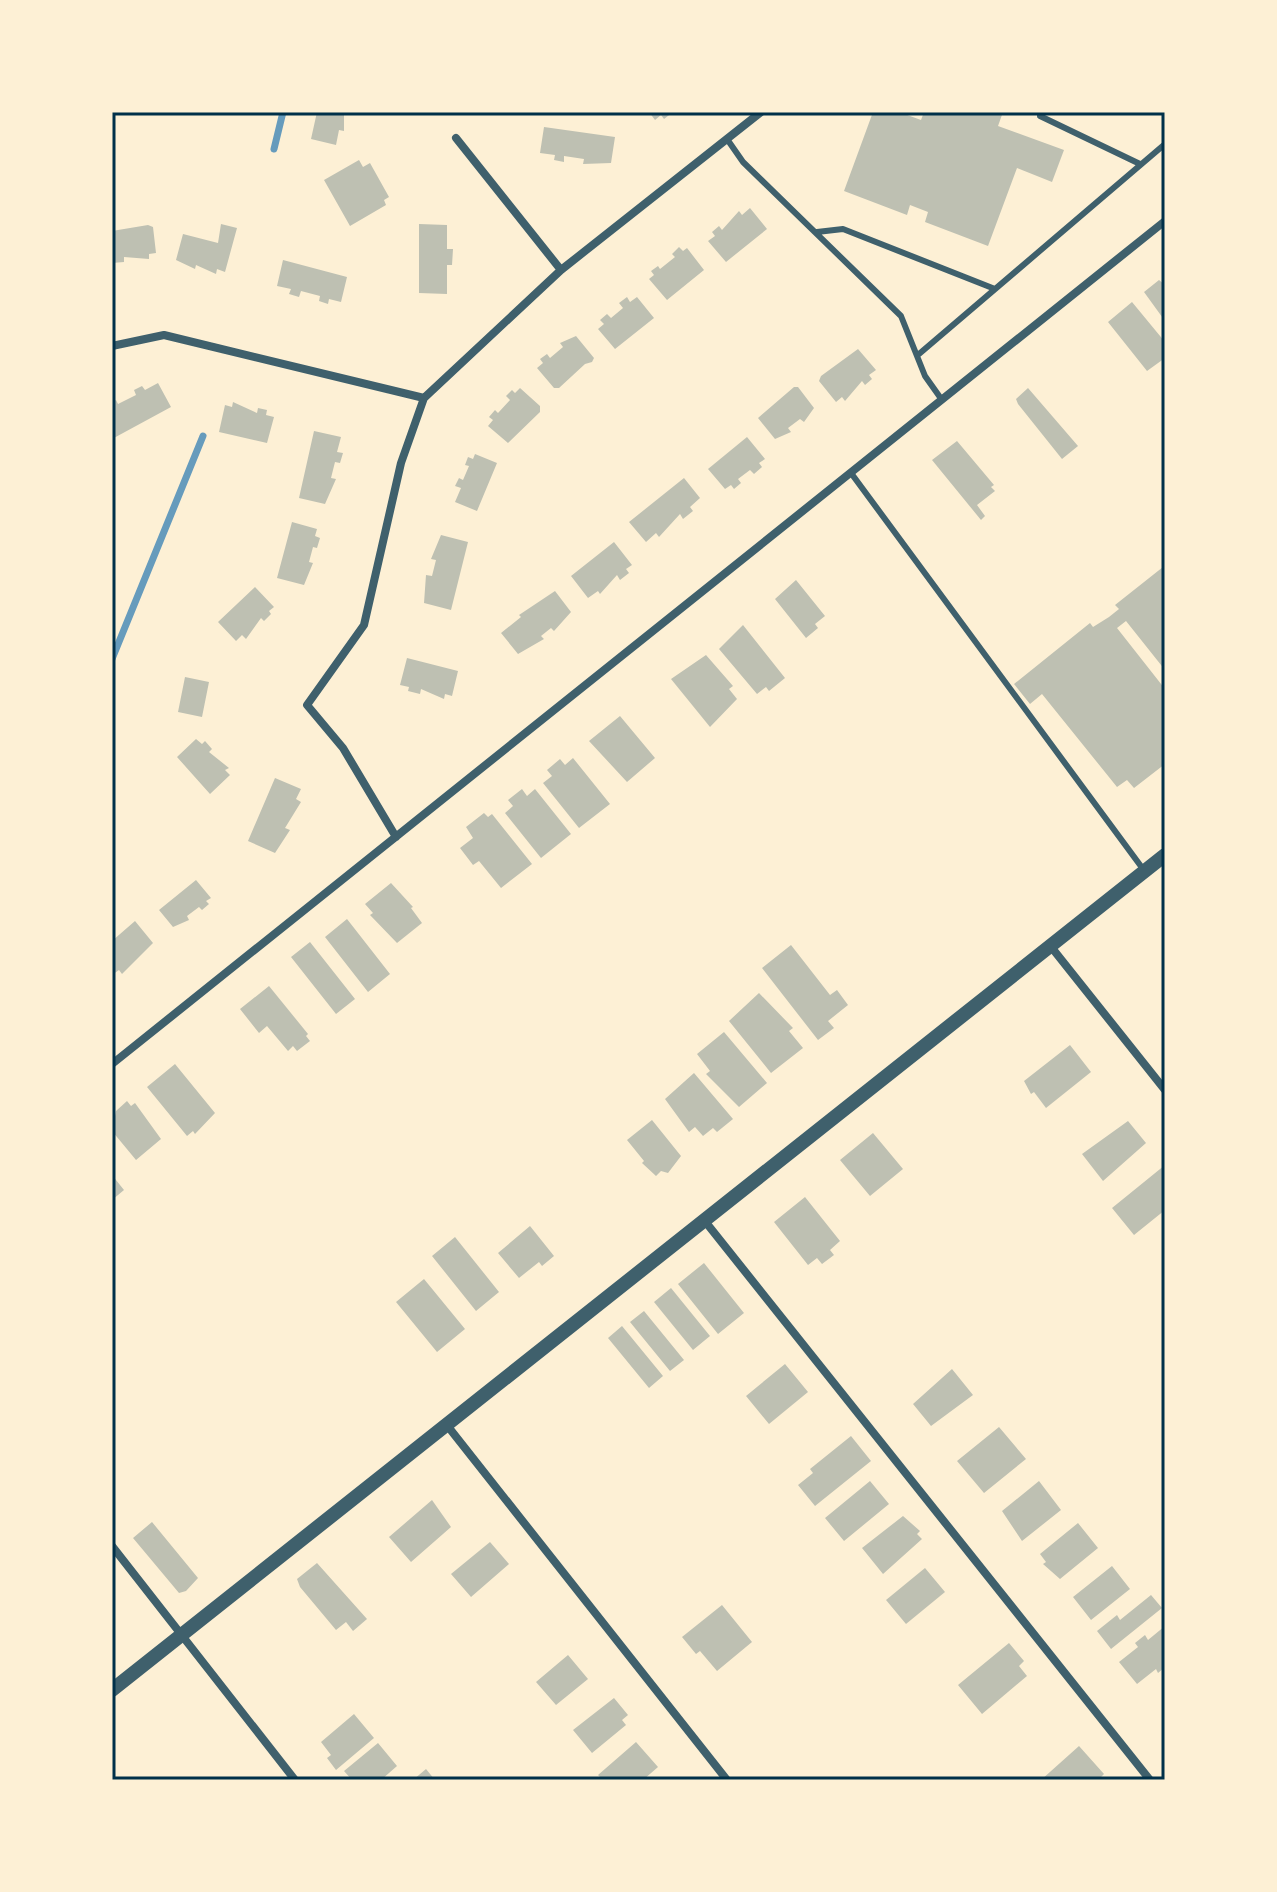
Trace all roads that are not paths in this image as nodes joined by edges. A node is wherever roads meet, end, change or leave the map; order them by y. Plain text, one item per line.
1 (761, 112) edge
2 (1041, 112) edge
3 (456, 138) dead end
4 (727, 139) junction
5 (1165, 144) edge
6 (1140, 164) junction
7 (1165, 221) edge
8 (817, 232) junction
9 (561, 270) junction
10 (995, 289) junction
11 (112, 346) edge
12 (919, 354) junction
13 (424, 398) junction
14 (942, 400) junction
15 (851, 473) junction
16 (396, 837) junction
17 (1165, 855) edge
18 (1144, 871) junction
19 (1052, 948) junction
20 (112, 1064) edge
21 (1165, 1090) edge
22 (704, 1220) junction
23 (445, 1424) junction
24 (112, 1546) edge
25 (183, 1634) junction
26 (112, 1690) edge
27 (295, 1780) edge
28 (727, 1780) edge
29 (1150, 1780) edge

1 - 4 street
2 - 6 lane
3 - 9 street
4 - 8 lane
4 - 9 street
5 - 6 lane
6 - 10 lane
7 - 14 street
8 - 10 lane
8 - 12 lane
9 - 13 street
10 - 12 lane
11 - 13 street
12 - 14 lane
13 - 16 street
14 - 15 street
15 - 16 street
15 - 18 lane
16 - 20 street
17 - 18 street
18 - 19 street
19 - 21 street
19 - 22 street
22 - 23 street
22 - 29 street
23 - 25 street
23 - 28 street
24 - 25 street
25 - 26 street
25 - 27 street

